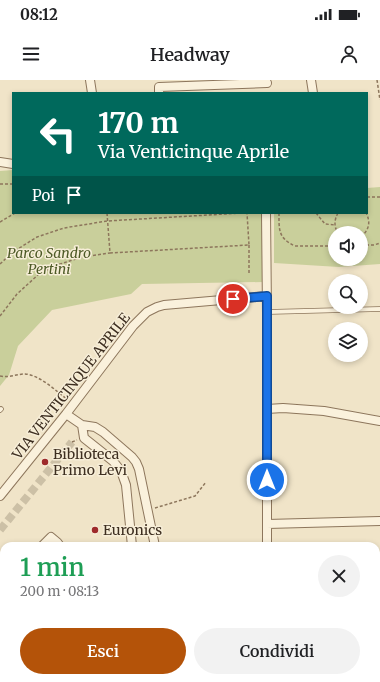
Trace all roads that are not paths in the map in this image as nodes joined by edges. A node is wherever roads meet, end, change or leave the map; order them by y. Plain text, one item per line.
1 (90, 80) edge
2 (311, 80) edge
3 (267, 82) edge
4 (92, 92) edge
5 (159, 92) edge
6 (313, 92) edge
7 (0, 164) edge
8 (12, 164) edge
9 (266, 214) edge
10 (267, 296) junction
11 (380, 309) edge
12 (267, 312) junction
13 (267, 409) junction
14 (66, 414) junction
15 (380, 421) edge
16 (82, 425) junction
17 (0, 496) edge
18 (380, 521) edge
19 (267, 524) junction
20 (46, 542) edge
21 (57, 542) edge
22 (132, 542) edge
23 (153, 542) edge
24 (267, 542) edge

1 - 4 street
2 - 6 street
3 - 5 street
7 - 8 street
9 - 10 street
10 - 12 street
10 - 14 street, VIA VENTICINQUE APRILE
11 - 12 lane
12 - 13 street
13 - 15 street
13 - 19 street
14 - 16 street
14 - 17 street, VIA VENTICINQUE APRILE
16 - 22 street
16 - 23 street
18 - 19 street
19 - 24 street
20 - 21 street

